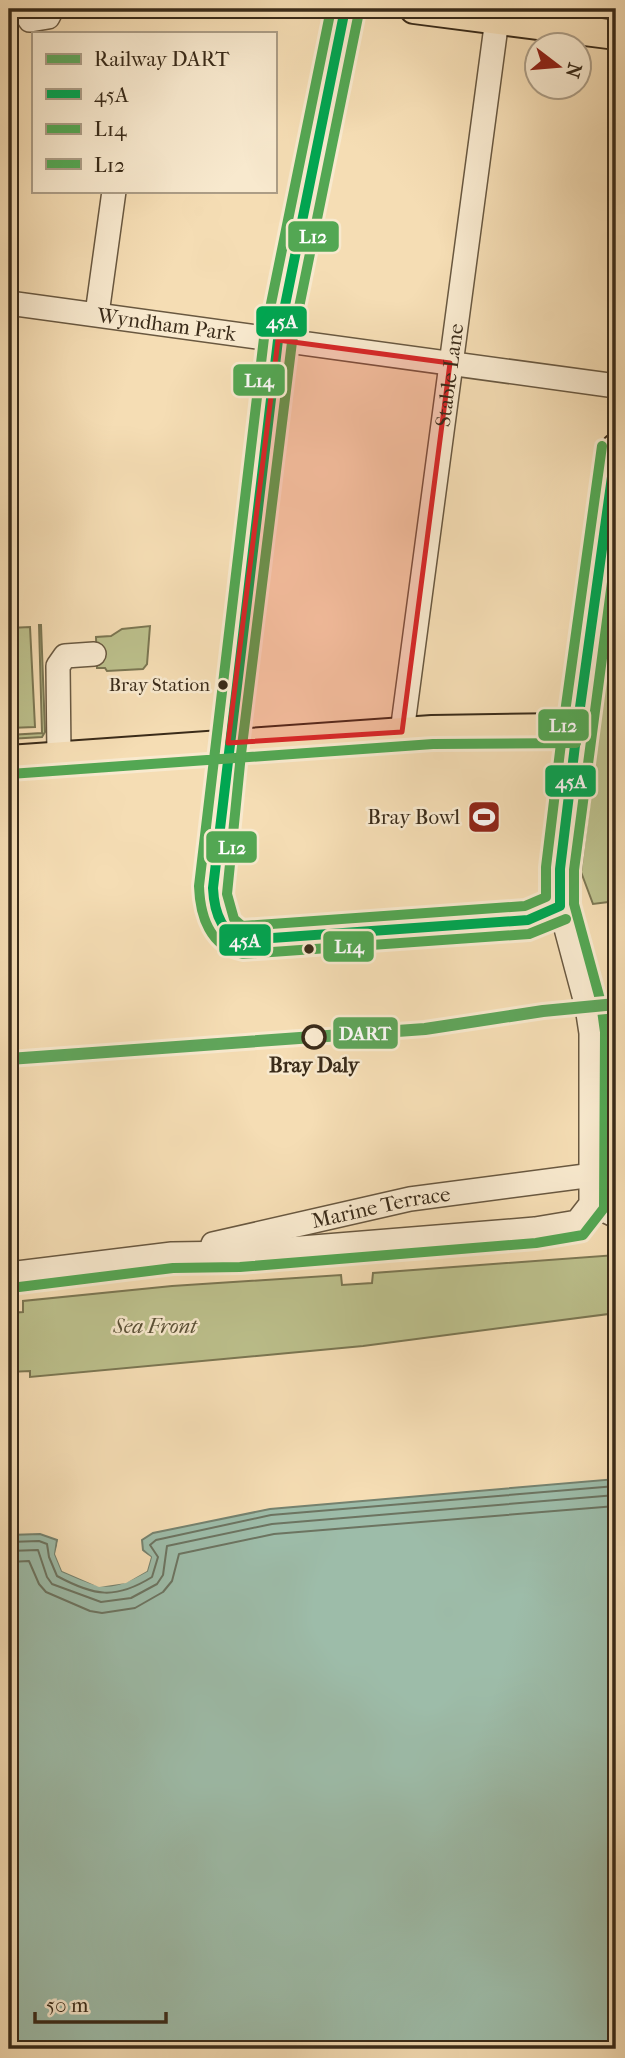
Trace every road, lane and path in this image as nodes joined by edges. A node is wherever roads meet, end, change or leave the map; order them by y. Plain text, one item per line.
1 (23, 9) edge
2 (52, 9) edge
3 (345, 9) edge
4 (414, 9) edge
5 (497, 19) junction
6 (616, 35) edge
7 (114, 192) edge
8 (9, 303) edge
9 (97, 314) junction
10 (278, 340) junction
11 (450, 363) junction
12 (616, 386) edge
13 (616, 447) edge
14 (605, 610) edge
15 (94, 654) dead end
16 (577, 729) junction
17 (402, 732) junction
18 (228, 743) junction
19 (59, 756) junction
20 (9, 760) edge
21 (593, 1175) junction
22 (591, 1204) junction
23 (616, 1216) edge
24 (308, 1222) junction
25 (317, 1245) junction
26 (172, 1254) junction
27 (9, 1274) edge

1 - 2 street
3 - 10 street
4 - 5 main road
5 - 6 main road
5 - 11 street, Stable Lane
7 - 9 street
8 - 9 street, Wyndham Park
9 - 10 street, Wyndham Park
10 - 11 street, Wyndham Park
10 - 18 street
11 - 12 street, Wyndham Park
11 - 17 street, Stable Lane
13 - 14 main road
14 - 16 main road
15 - 19 street
16 - 17 main road
16 - 21 street
17 - 18 main road
18 - 19 main road
19 - 20 main road
21 - 22 street
21 - 24 street, Marine Terrace
22 - 23 street
22 - 25 street
24 - 25 street
24 - 26 street, Marine Terrace
25 - 26 street
26 - 27 street

